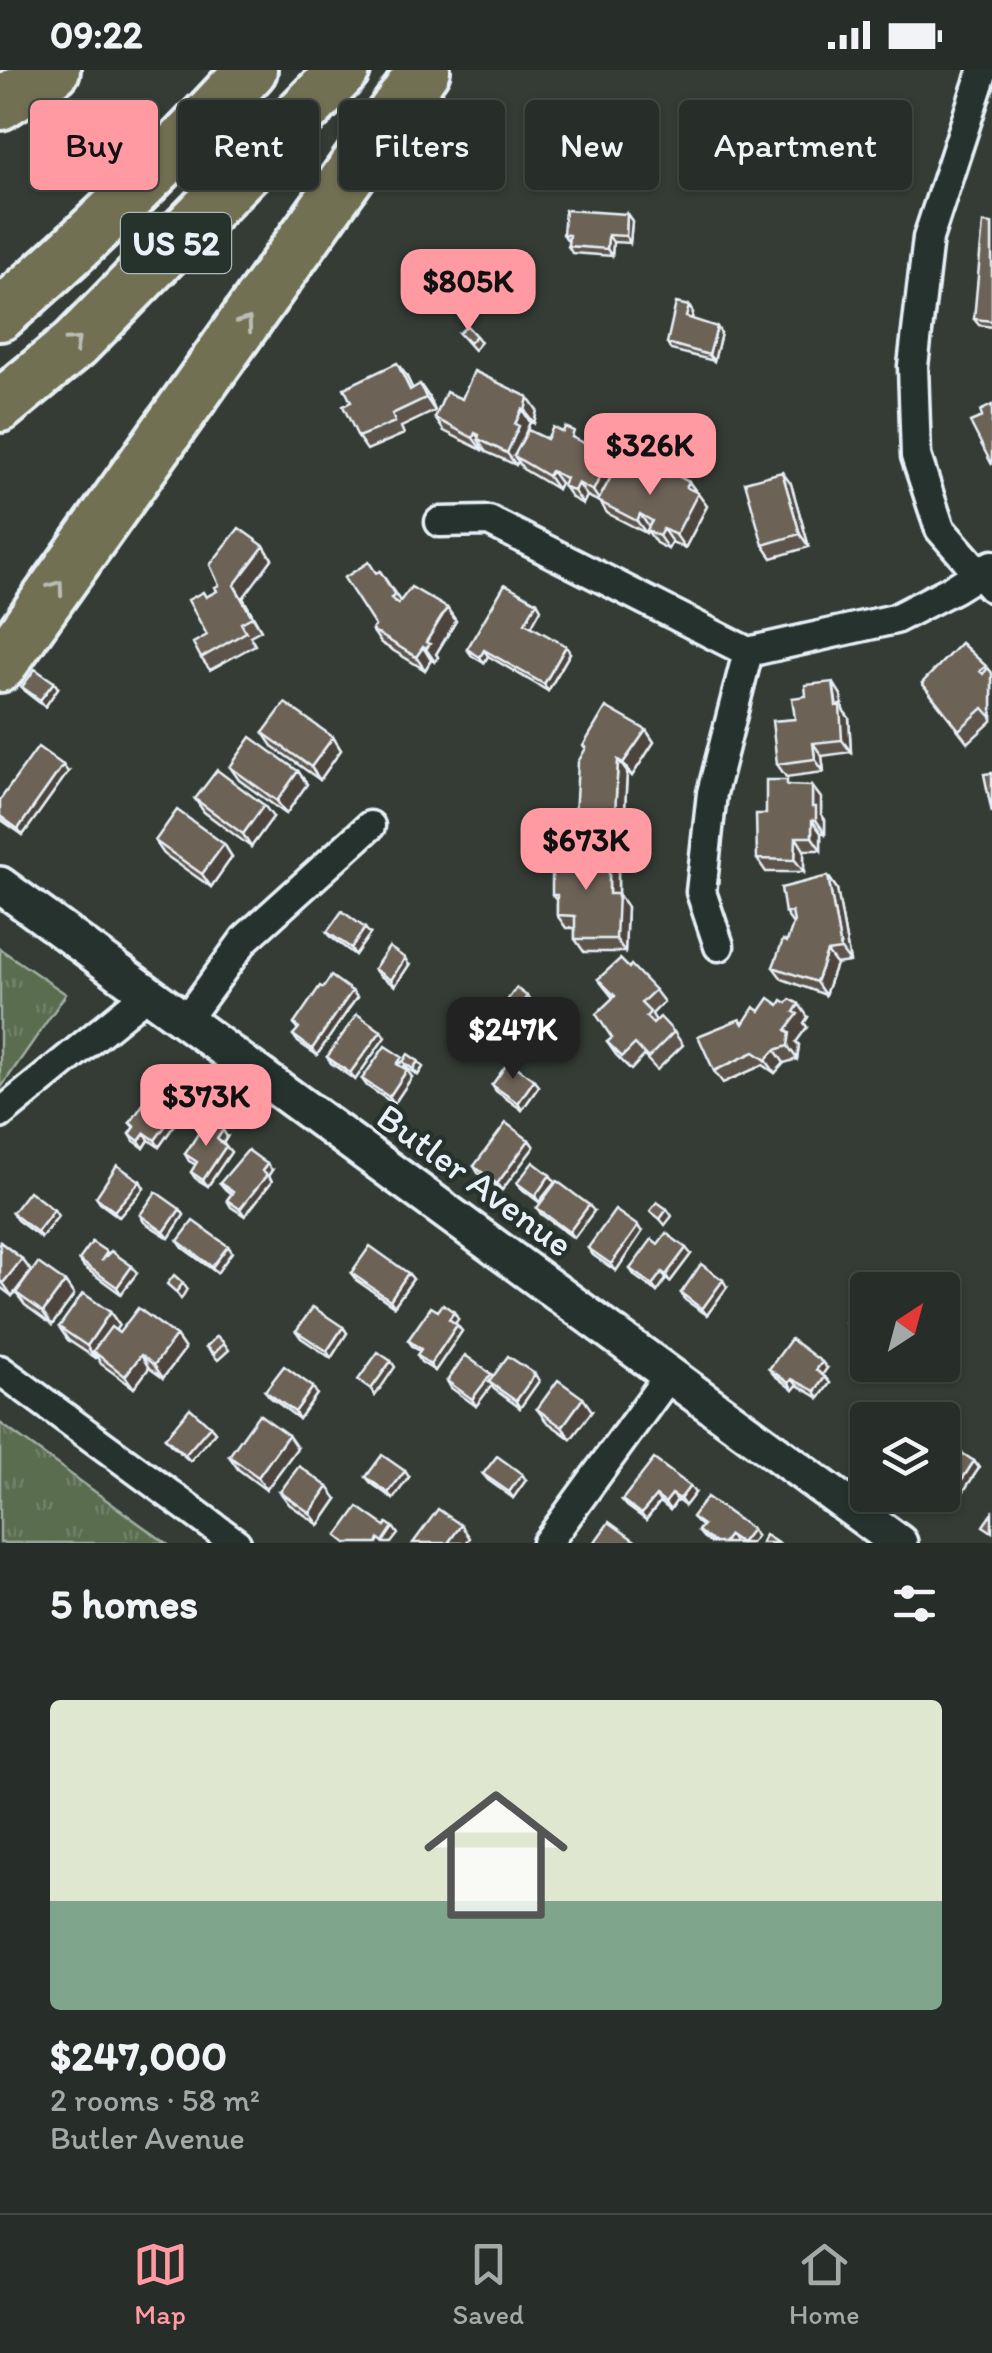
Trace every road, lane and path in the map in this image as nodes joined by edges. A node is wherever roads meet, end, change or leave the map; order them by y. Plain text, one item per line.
1 (54, 70) edge
2 (252, 70) edge
3 (344, 70) edge
4 (424, 70) edge
5 (983, 70) edge
6 (0, 104) edge
7 (0, 315) edge
8 (0, 406) edge
9 (440, 522) dead end
10 (988, 576) edge
11 (748, 652) junction
12 (0, 666) edge
13 (370, 826) dead end
14 (0, 886) edge
15 (719, 946) dead end
16 (146, 994) junction
17 (185, 1021) junction
18 (0, 1114) edge
19 (0, 1370) edge
20 (670, 1374) junction
21 (236, 1543) edge
22 (547, 1543) edge
23 (900, 1543) edge

1 - 6 highway
2 - 7 highway, US 52
8 -> 3 highway, US 52
12 -> 4 highway
5 - 10 street
9 - 11 street
10 - 11 street
11 - 15 street
13 - 17 street
14 - 16 street, Butler Avenue
16 - 17 street, Butler Avenue
16 - 18 street
17 - 20 street, Butler Avenue
19 - 21 street
20 - 22 street
20 - 23 street, Butler Avenue

